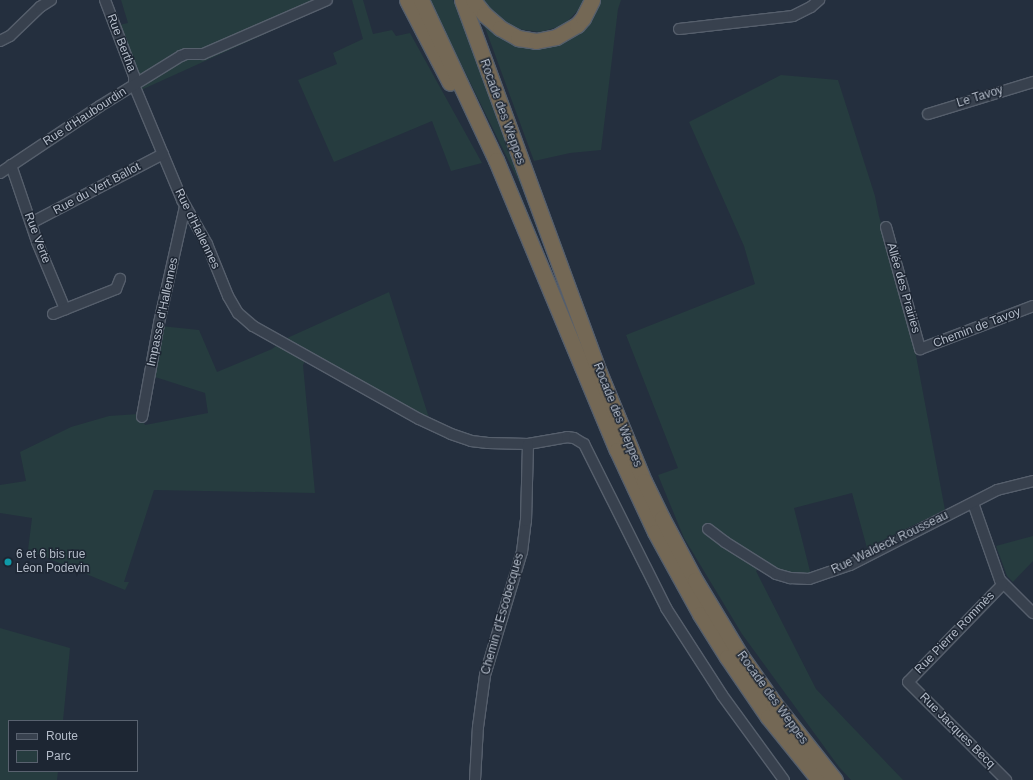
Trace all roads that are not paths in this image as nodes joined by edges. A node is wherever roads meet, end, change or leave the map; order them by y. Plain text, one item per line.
1 (51, 0) edge
2 (105, 0) edge
3 (328, 0) edge
4 (407, 0) edge
5 (421, 0) edge
6 (462, 0) edge
7 (473, 0) edge
8 (592, 0) edge
9 (819, 0) edge
10 (679, 29) dead end
11 (0, 41) edge
12 (1033, 82) edge
13 (134, 85) junction
14 (928, 114) dead end
15 (163, 154) junction
16 (11, 165) junction
17 (0, 173) edge
18 (185, 207) junction
19 (520, 219) junction
20 (31, 223) junction
21 (886, 227) dead end
22 (120, 279) dead end
23 (1033, 306) edge
24 (65, 309) junction
25 (53, 314) dead end
26 (920, 349) joint
27 (142, 417) dead end
28 (528, 444) junction
29 (1033, 481) edge
30 (973, 503) junction
31 (708, 529) dead end
32 (1003, 584) junction
33 (1033, 613) edge
34 (908, 682) joint
35 (476, 780) edge
36 (784, 780) edge
37 (819, 780) edge
38 (835, 780) edge
39 (1006, 780) edge

1 - 11 street
2 - 13 street, Rue Bertha
3 - 13 street, Rue d'Haubourdin
4 - 19 highway
5 - 19 highway
6 - 38 highway, Rocade des Weppes
7 - 8 highway
9 - 10 street
12 - 14 street, Le Tavoy
13 - 15 street, Rue d'Hallennes
13 - 16 street, Rue d'Haubourdin
15 - 18 street, Rue d'Hallennes
15 - 20 street, Rue du Vert Ballot
16 - 17 street, Rue d'Haubourdin
16 - 20 street, Rue Verte
18 - 27 street, Impasse d'Hallennes
18 - 28 street, Rue d'Hallennes
19 - 37 highway, Rocade des Weppes
20 - 24 street, Rue Verte
21 - 26 street, Allée des Prairies
22 - 24 street
23 - 26 street, Chemin de Tavoy
24 - 25 street
28 - 35 street, Chemin d'Escobecques
28 - 36 street
29 - 30 street, Rue Waldeck Rousseau
30 - 31 street, Rue Waldeck Rousseau
30 - 32 street, Rue Pierre Rommès
32 - 33 street, Rue Pierre Rommès
32 - 34 street, Rue Pierre Rommès
34 - 39 street, Rue Jacques Becq

